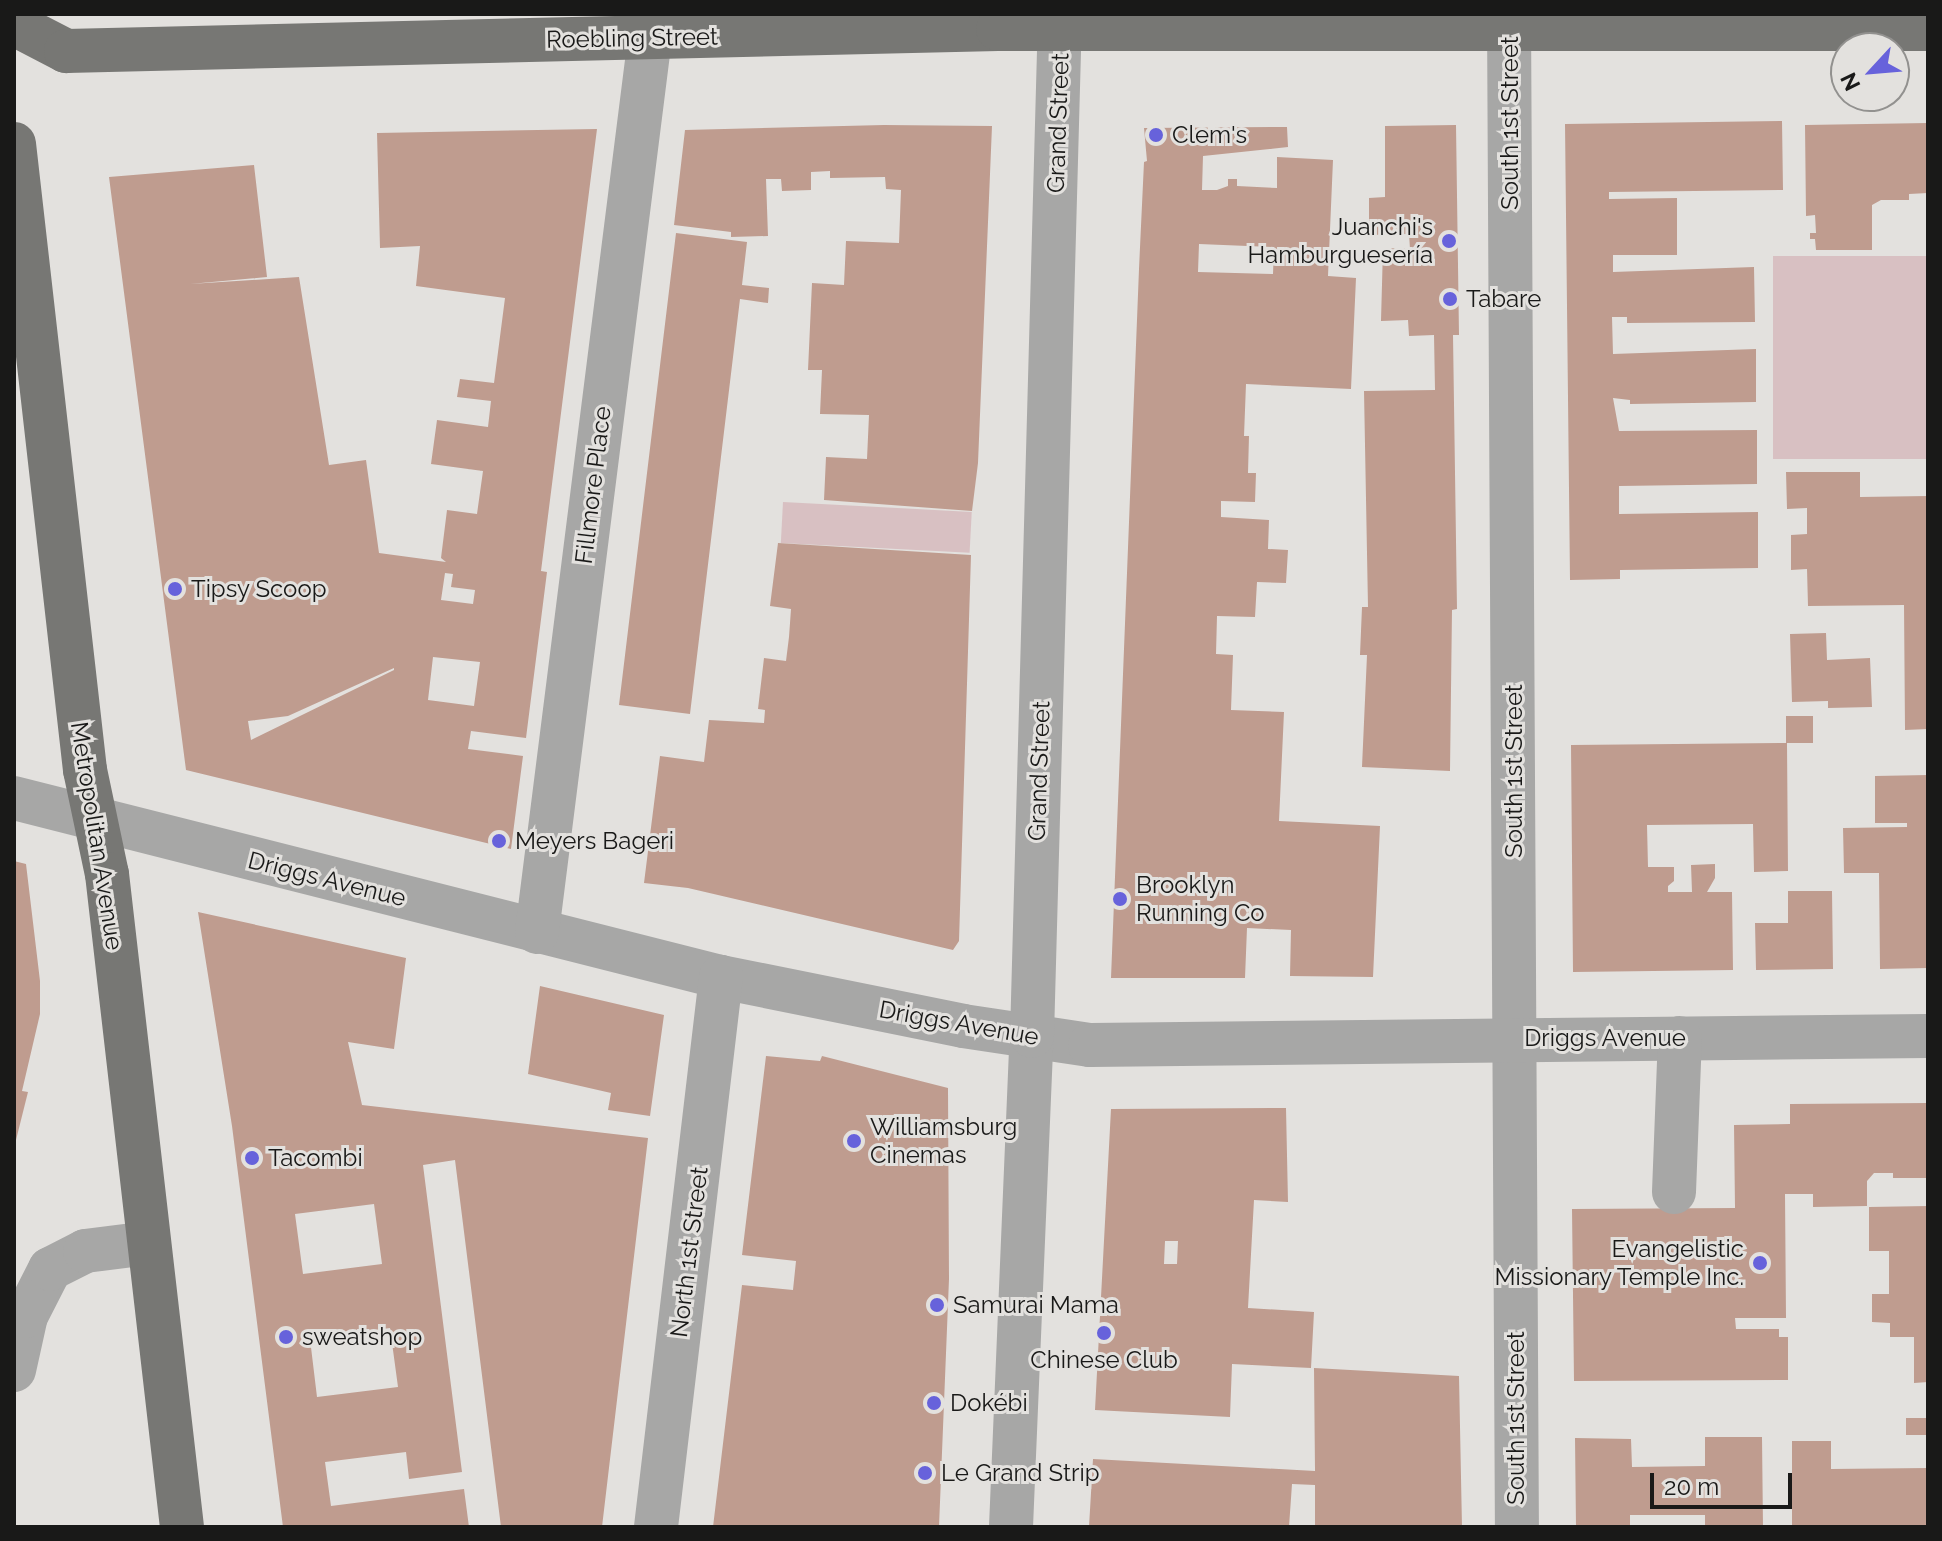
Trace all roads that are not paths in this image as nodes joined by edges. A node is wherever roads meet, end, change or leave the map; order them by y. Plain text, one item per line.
1 (1509, 21) edge
2 (1060, 22) edge
3 (14, 24) edge
4 (487, 28) edge
5 (1928, 29) edge
6 (650, 37) junction
7 (14, 144) edge
8 (14, 798) edge
9 (95, 818) junction
10 (537, 932) junction
11 (721, 977) junction
12 (1032, 1036) junction
13 (1928, 1036) edge
14 (1680, 1038) junction
15 (1515, 1039) junction
16 (1674, 1192) dead end
17 (148, 1243) junction
18 (14, 1370) edge
19 (182, 1527) edge
20 (656, 1527) edge
21 (1011, 1527) edge
22 (1517, 1527) edge

1 - 2 main road, Roebling Street
1 - 5 main road, Roebling Street
1 - 15 street, South 1st Street
2 - 6 main road, Roebling Street
2 - 12 street, Grand Street
3 - 4 main road, Roebling Street
4 - 6 main road, Roebling Street
6 - 10 street, Fillmore Place
7 - 9 main road, Metropolitan Avenue
8 - 9 street, Driggs Avenue
9 - 10 street, Driggs Avenue
9 - 17 main road, Metropolitan Avenue
10 - 11 street, Driggs Avenue
11 - 12 street, Driggs Avenue
11 - 20 street, North 1st Street
12 - 15 street, Driggs Avenue
12 - 21 street, Grand Street
13 - 14 street, Driggs Avenue
14 - 15 street, Driggs Avenue
14 - 16 street
15 - 22 street, South 1st Street
17 - 18 street
17 - 19 main road, Metropolitan Avenue

